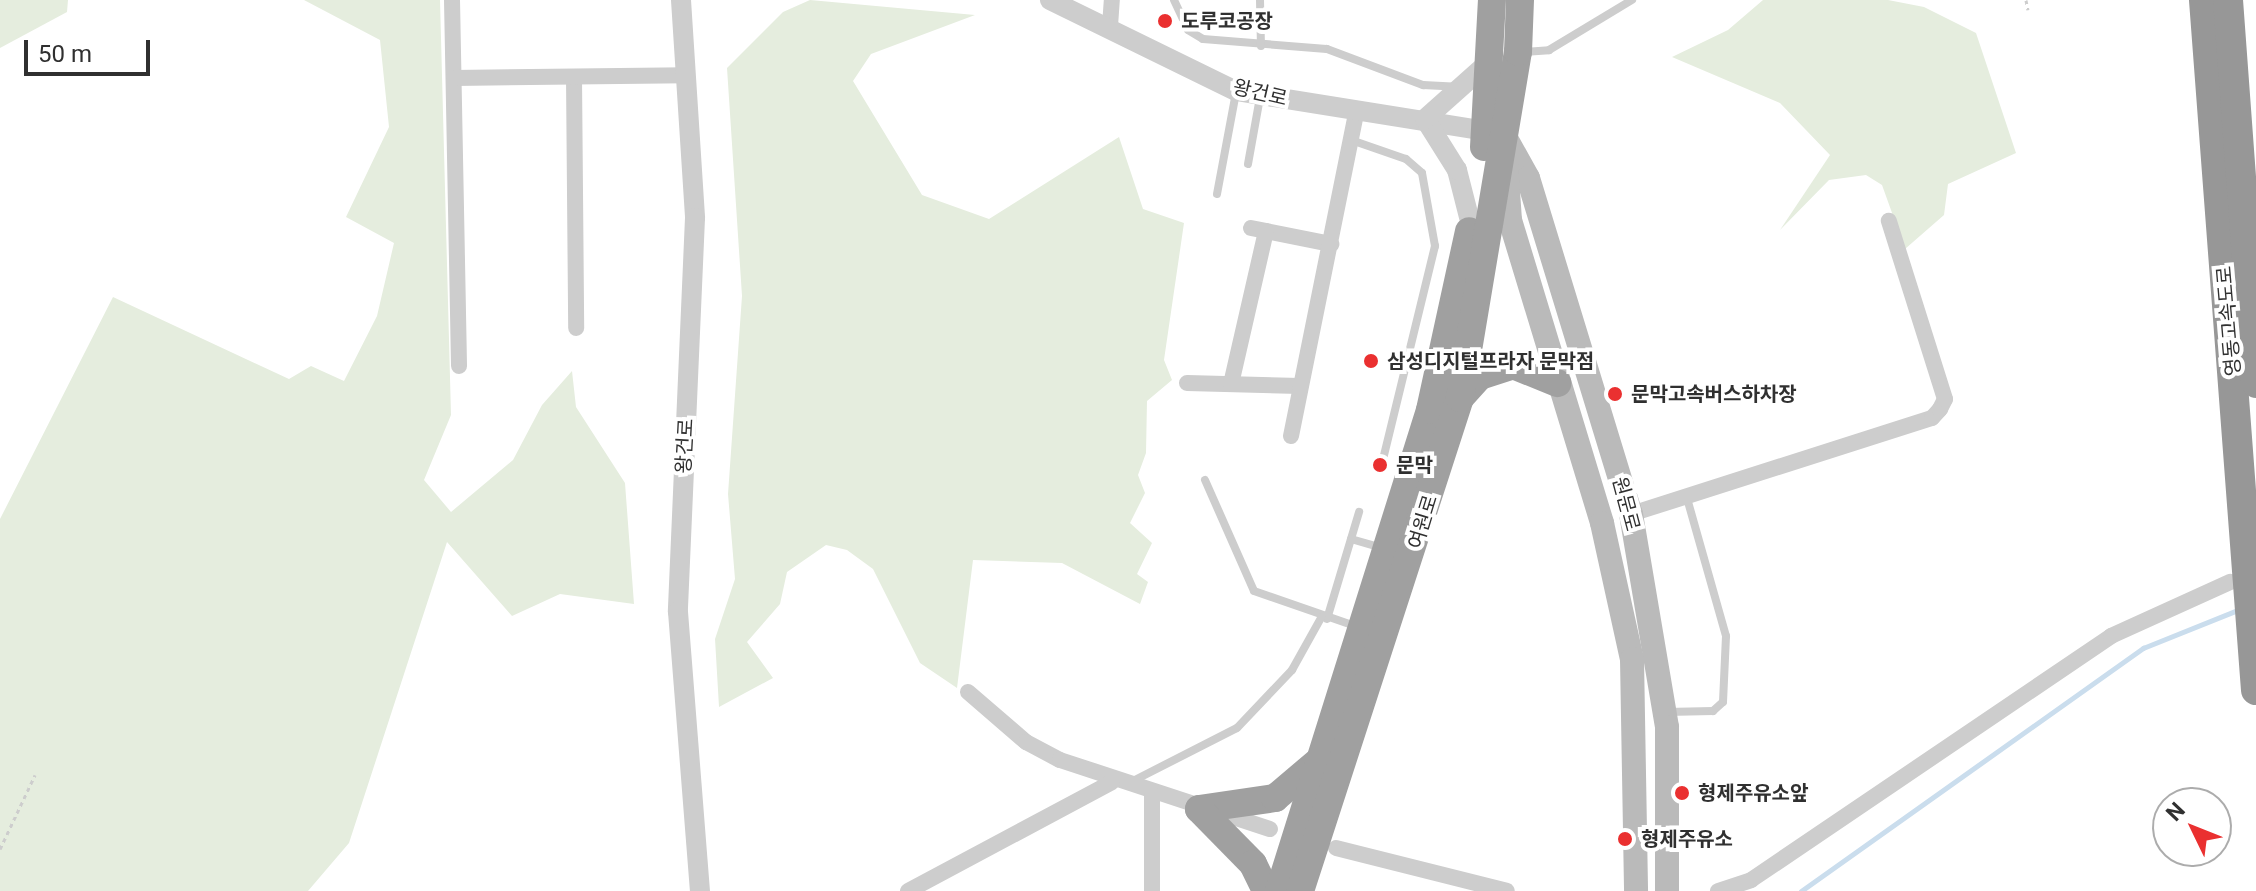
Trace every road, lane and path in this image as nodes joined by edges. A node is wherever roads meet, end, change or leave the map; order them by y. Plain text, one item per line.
1 (452, 0) edge
2 (681, 0) edge
3 (1050, 0) edge
4 (1112, 0) edge
5 (1174, 0) edge
6 (1260, 0) edge
7 (1492, 0) edge
8 (1520, 0) edge
9 (1632, 0) edge
10 (2026, 0) edge
11 (2204, 0) edge
12 (2228, 0) edge
13 (2028, 10) dead end
14 (1110, 26) junction
15 (1261, 46) junction
16 (1518, 52) junction
17 (1489, 62) junction
18 (686, 75) junction
19 (574, 77) junction
20 (454, 78) junction
21 (1466, 88) junction
22 (1236, 91) junction
23 (1260, 97) junction
24 (1357, 110) junction
25 (1425, 119) junction
26 (1495, 132) junction
27 (1351, 140) junction
28 (1248, 164) dead end
29 (1217, 194) dead end
30 (1470, 221) junction
31 (1889, 221) dead end
32 (1331, 244) junction
33 (576, 328) dead end
34 (459, 366) dead end
35 (1187, 383) dead end
36 (1557, 383) junction
37 (2256, 383) edge
38 (1231, 384) junction
39 (1300, 386) junction
40 (1460, 398) junction
41 (1291, 436) dead end
42 (1384, 456) dead end
43 (1205, 480) dead end
44 (1687, 498) junction
45 (1359, 512) dead end
46 (1631, 514) junction
47 (1602, 523) junction
48 (1351, 539) junction
49 (1388, 549) junction
50 (2230, 582) dead end
51 (1324, 619) junction
52 (1364, 628) junction
53 (2255, 677) edge
54 (968, 692) dead end
55 (1665, 712) junction
56 (1326, 753) junction
57 (35, 775) dead end
58 (1118, 784) junction
59 (1152, 795) junction
60 (1199, 809) junction
61 (1270, 829) dead end
62 (1336, 848) dead end
63 (0, 849) edge
64 (700, 891) edge
65 (908, 891) edge
66 (1152, 891) edge
67 (1266, 891) edge
68 (1279, 891) edge
69 (1300, 891) edge
70 (1507, 891) edge
71 (1636, 891) edge
72 (1667, 891) edge
73 (1718, 891) edge

1 - 20 street
2 - 18 street, 왕건로
3 - 14 street, 왕건로
4 - 14 street
5 - 15 lane
6 - 15 lane
7 - 17 highway, 여원로
8 - 16 highway, 여원로
9 - 16 lane
10 - 13 path
11 - 53 highway, 영동고속도로
12 - 37 highway, 영동고속도로
14 - 22 street, 왕건로
15 - 21 lane
16 - 26 highway, 여원로
17 - 21 street
17 - 26 highway, 여원로
18 - 19 street
18 - 64 street, 왕건로
19 - 20 street
19 - 33 street
20 - 34 street
21 - 25 street
22 - 23 street, 왕건로
22 - 29 lane
23 - 24 street, 왕건로
23 - 28 lane
24 - 25 street, 왕건로
24 - 27 street
25 - 26 street, 왕건로
25 - 30 street
26 - 30 highway, 여원로
26 - 36 main road, 원문로
26 - 40 highway, 여원로
26 - 46 main road, 원문로
27 - 32 street
27 - 42 lane
30 - 49 highway, 여원로
31 - 44 street
32 - 38 street
32 - 39 street
35 - 38 street
36 - 40 highway
36 - 47 main road, 원문로
38 - 39 street
39 - 41 street
40 - 69 highway, 여원로
43 - 51 lane
44 - 46 street
44 - 55 lane
45 - 48 lane
46 - 47 main road
46 - 55 main road, 원문로
47 - 71 main road, 원문로
48 - 49 lane
48 - 51 lane
49 - 52 highway, 여원로
50 - 73 street
51 - 52 lane
51 - 58 lane
52 - 56 highway, 여원로
54 - 58 street
55 - 72 main road, 원문로
56 - 60 highway
56 - 68 highway, 여원로
57 - 63 path
58 - 59 street
58 - 65 street
59 - 60 street
59 - 66 street
60 - 61 street
60 - 67 highway
62 - 70 street

